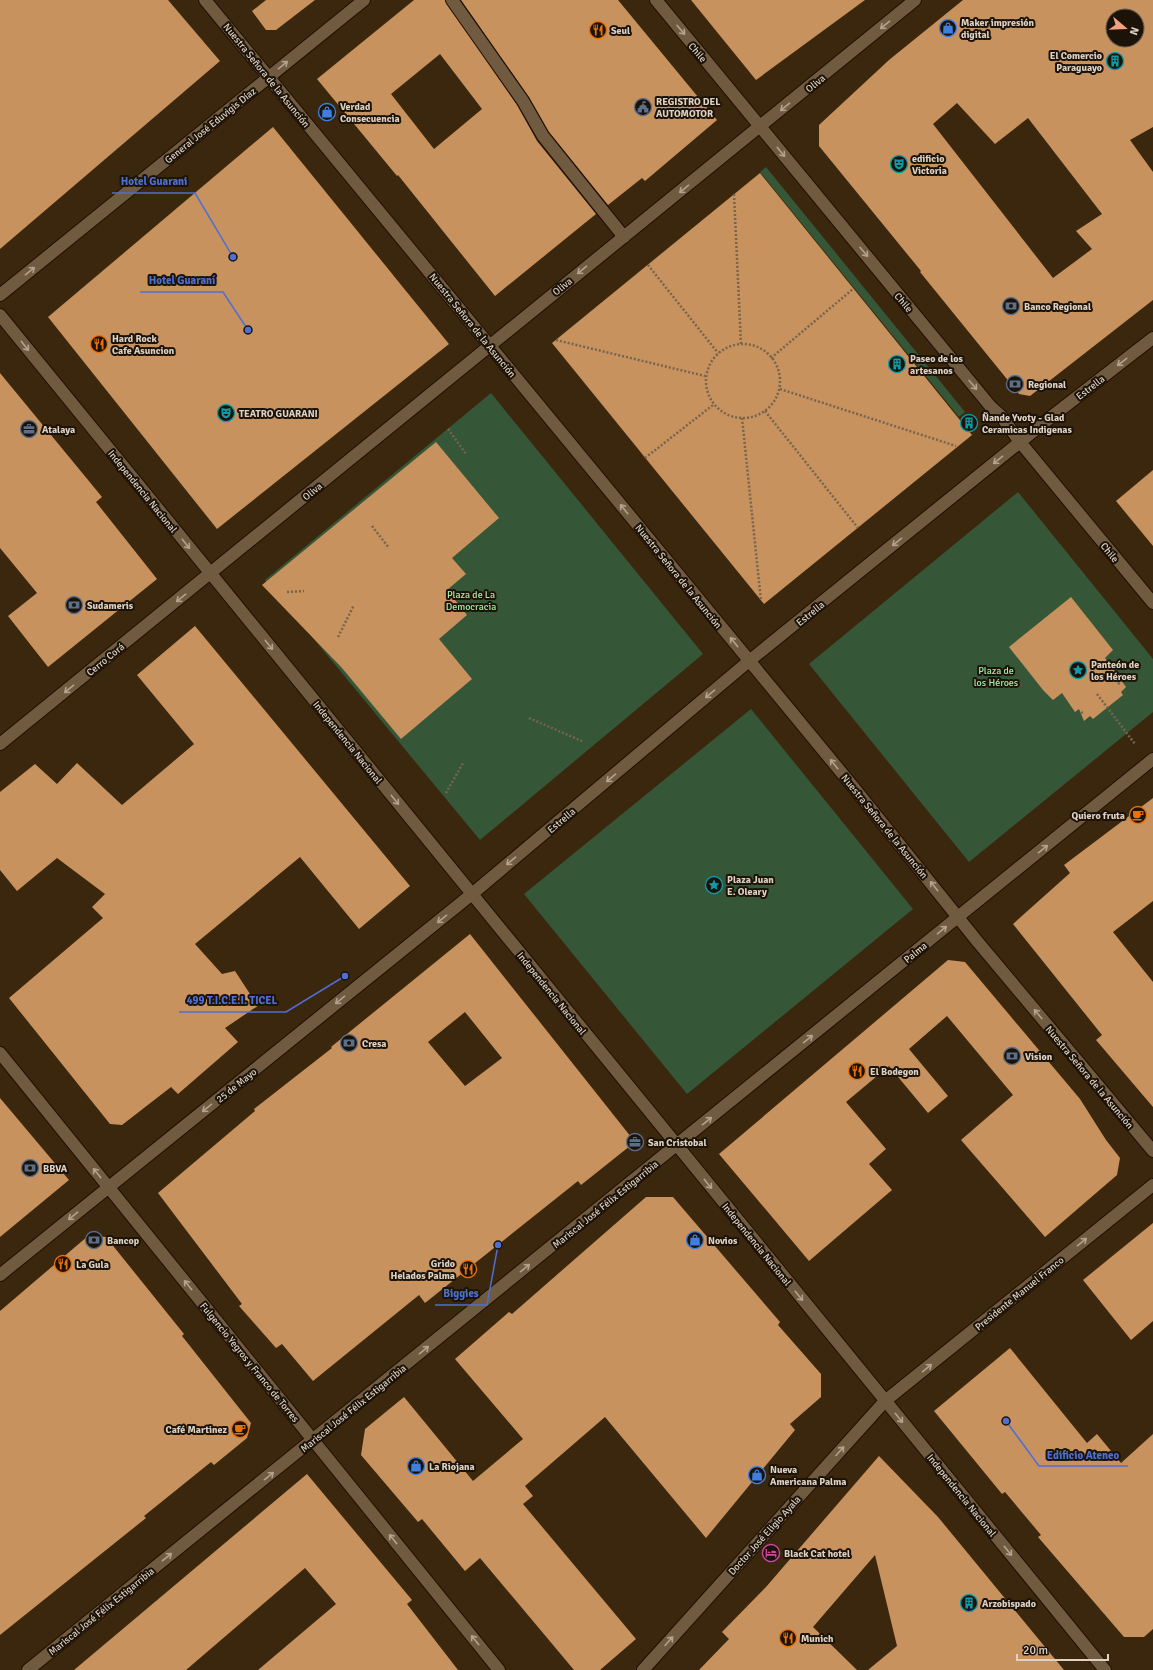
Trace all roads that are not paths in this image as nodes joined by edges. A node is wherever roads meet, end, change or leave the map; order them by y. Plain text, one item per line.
1 (205, 0) edge
2 (364, 0) edge
3 (452, 0) edge
4 (656, 0) edge
5 (915, 0) edge
6 (269, 77) junction
7 (761, 127) junction
8 (624, 237) junction
9 (0, 295) edge
10 (0, 315) edge
11 (1153, 338) edge
12 (489, 345) junction
13 (1020, 442) junction
14 (211, 574) junction
15 (1153, 603) edge
16 (749, 661) junction
17 (0, 744) edge
18 (1151, 761) edge
19 (472, 894) junction
20 (958, 917) junction
21 (0, 1053) edge
22 (680, 1150) junction
23 (1153, 1151) edge
24 (1153, 1186) edge
25 (109, 1187) junction
26 (0, 1275) edge
27 (885, 1401) junction
28 (313, 1440) junction
29 (28, 1670) edge
30 (499, 1670) edge
31 (643, 1670) edge
32 (1105, 1670) edge

1 - 6 street, Nuestra Señora de la Asunción
6 -> 2 street, General José Eduvigis Díaz
3 - 8 street
4 -> 7 street, Chile
5 -> 7 street, Oliva
9 -> 6 street, General José Eduvigis Díaz
6 - 12 street, Nuestra Señora de la Asunción
7 -> 8 street, Oliva
7 -> 13 street, Chile
8 -> 12 street, Oliva
10 -> 14 street, Independencia Nacional
11 -> 13 street, Estrella
12 - 14 street, Oliva
16 -> 12 street, Nuestra Señora de la Asunción
13 - 15 street, Chile
13 -> 16 street, Estrella
14 -> 17 street, Cerro Corá
14 -> 19 street, Independencia Nacional
16 -> 19 street, Estrella
20 -> 16 street, Nuestra Señora de la Asunción
20 -> 18 street, Palma
19 - 22 street, Independencia Nacional
19 -> 25 street, 25 de Mayo
22 -> 20 street, Palma
23 -> 20 street, Nuestra Señora de la Asunción
25 -> 21 street, Fulgencio Yegros y Franco de Torres
22 -> 27 street, Independencia Nacional
28 -> 22 street, Mariscal José Félix Estigarribia
27 -> 24 street, Presidente Manuel Franco
25 -> 26 street, 25 de Mayo
28 -> 25 street, Fulgencio Yegros y Franco de Torres
31 -> 27 street, Doctor José Eligio Ayala
27 -> 32 street, Independencia Nacional
29 -> 28 street, Mariscal José Félix Estigarribia
30 -> 28 street, Fulgencio Yegros y Franco de Torres

